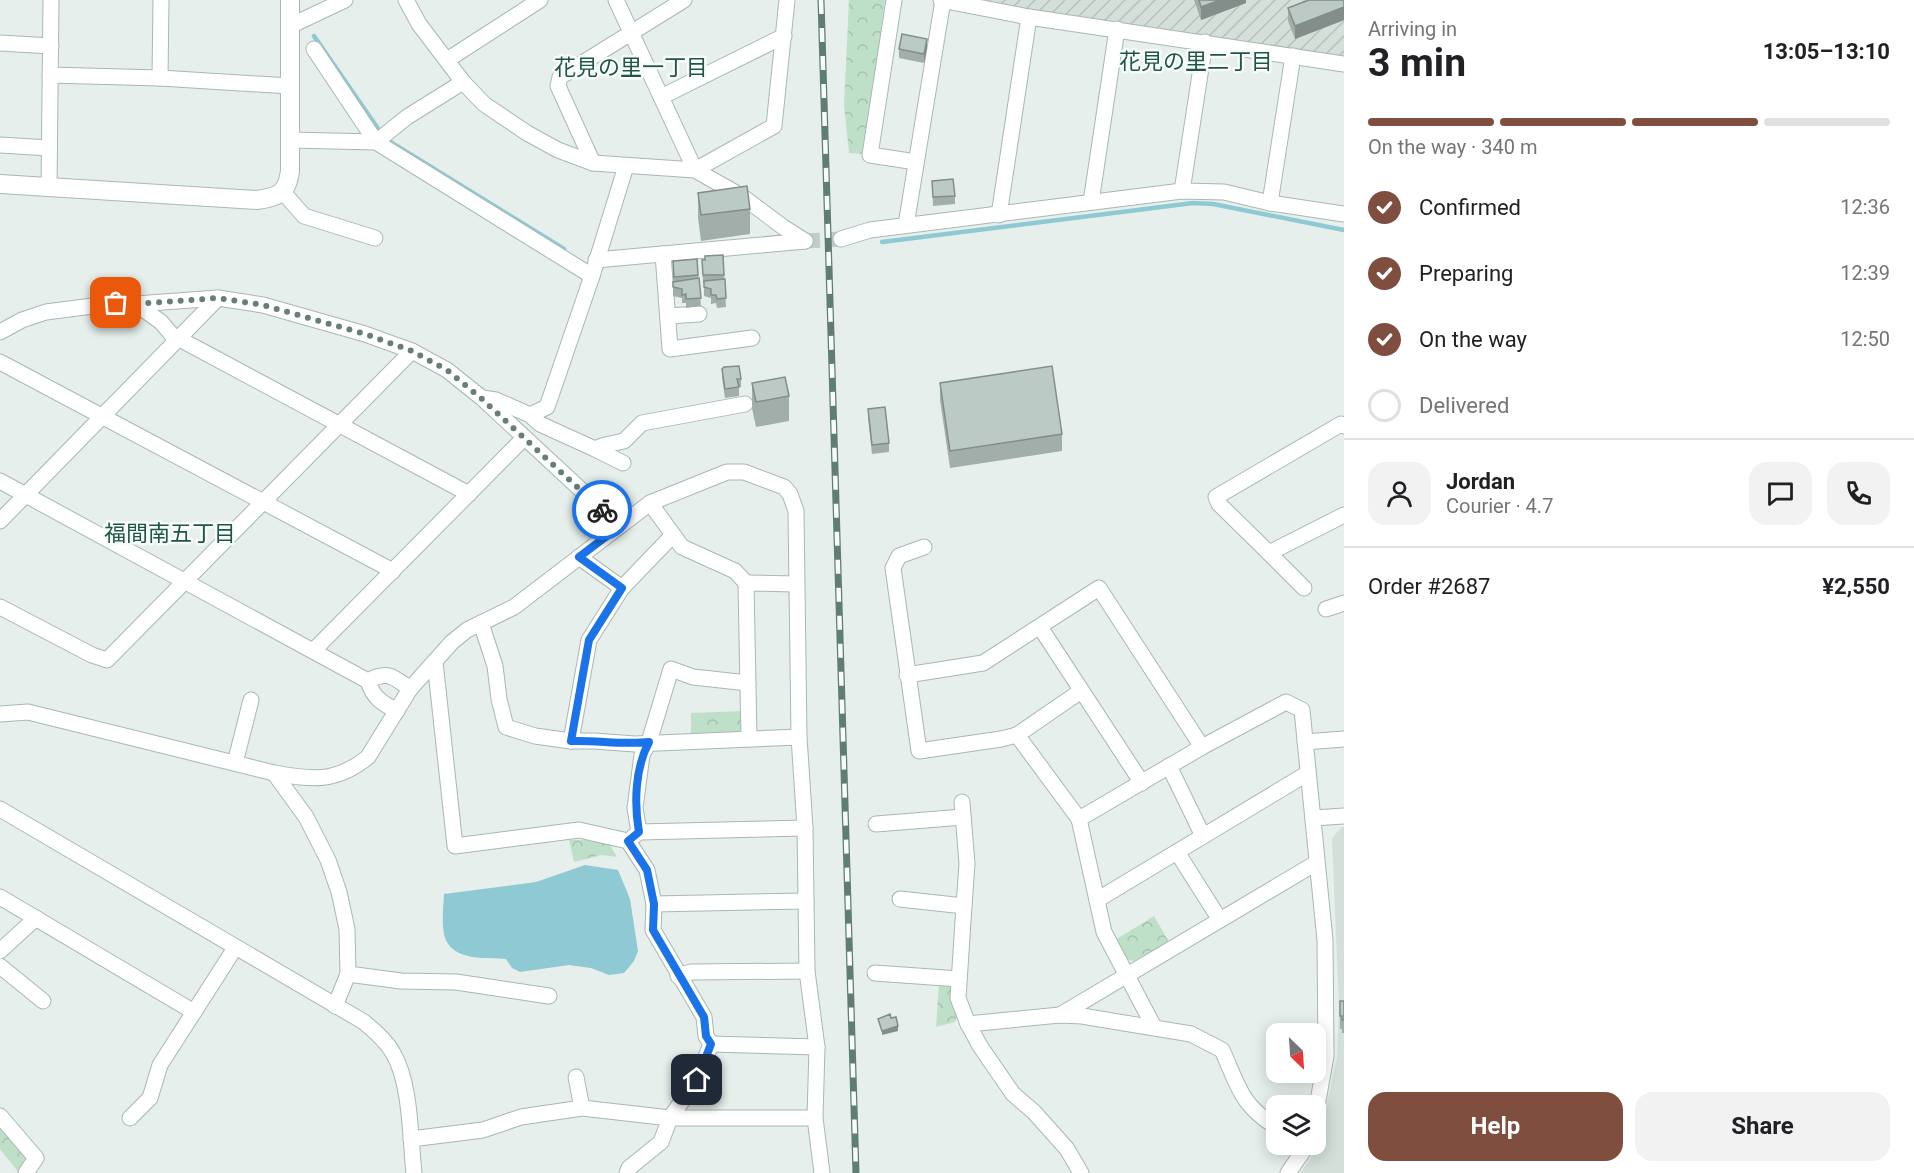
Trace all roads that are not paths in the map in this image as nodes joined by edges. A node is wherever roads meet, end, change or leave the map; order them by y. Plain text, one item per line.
1 (51, 0) edge
2 (161, 0) edge
3 (290, 0) edge
4 (345, 0) edge
5 (406, 0) edge
6 (540, 0) edge
7 (616, 0) edge
8 (684, 0) edge
9 (787, 0) edge
10 (894, 0) edge
11 (942, 0) edge
12 (1029, 16) junction
13 (290, 26) junction
14 (1117, 28) junction
15 (630, 32) junction
16 (784, 36) junction
17 (1204, 42) junction
18 (0, 43) edge
19 (51, 46) junction
20 (314, 49) dead end
21 (1293, 56) junction
22 (447, 60) junction
23 (1344, 64) edge
24 (50, 75) junction
25 (160, 78) junction
26 (463, 82) junction
27 (290, 86) junction
28 (661, 98) junction
29 (290, 141) junction
30 (376, 142) junction
31 (0, 145) edge
32 (49, 148) junction
33 (916, 162) junction
34 (593, 163) junction
35 (626, 166) junction
36 (695, 170) junction
37 (0, 184) edge
38 (49, 188) junction
39 (1182, 191) junction
40 (283, 192) junction
41 (1091, 202) junction
42 (1270, 203) junction
43 (1344, 214) edge
44 (999, 215) junction
45 (906, 225) junction
46 (375, 238) dead end
47 (841, 239) tunnel mouth
48 (663, 254) junction
49 (596, 260) junction
50 (592, 276) junction
51 (218, 298) junction
52 (136, 304) junction
53 (699, 314) dead end
54 (668, 316) junction
55 (0, 332) edge
56 (752, 338) dead end
57 (178, 339) junction
58 (412, 351) junction
59 (0, 362) edge
60 (482, 399) junction
61 (745, 404) dead end
62 (530, 415) junction
63 (102, 416) junction
64 (340, 424) junction
65 (1344, 426) edge
66 (524, 438) junction
67 (595, 450) junction
68 (623, 463) dead end
69 (0, 481) edge
70 (469, 494) junction
71 (26, 495) junction
72 (263, 502) junction
73 (650, 503) junction
74 (1344, 515) edge
75 (0, 521) edge
76 (620, 526) junction
77 (673, 536) junction
78 (924, 547) dead end
79 (1269, 553) junction
80 (579, 557) junction
81 (393, 571) junction
82 (185, 581) junction
83 (746, 583) junction
84 (796, 584) junction
85 (622, 588) junction
86 (1304, 588) dead end
87 (1344, 603) edge
88 (0, 606) edge
89 (1326, 609) dead end
90 (481, 623) junction
91 (1040, 627) junction
92 (314, 650) junction
93 (435, 662) junction
94 (907, 675) junction
95 (368, 681) junction
96 (748, 683) junction
97 (410, 689) junction
98 (1081, 691) junction
99 (251, 700) dead end
100 (398, 711) junction
101 (0, 714) edge
102 (1017, 735) junction
103 (799, 737) junction
104 (749, 739) junction
105 (1344, 739) edge
106 (571, 741) junction
107 (649, 742) junction
108 (1305, 742) junction
109 (1202, 747) junction
110 (235, 763) junction
111 (1169, 766) junction
112 (274, 773) junction
113 (1308, 773) junction
114 (1142, 783) junction
115 (0, 809) edge
116 (1344, 816) edge
117 (1078, 819) junction
118 (1313, 819) junction
119 (876, 824) dead end
120 (805, 828) junction
121 (1203, 836) junction
122 (634, 837) junction
123 (1177, 852) junction
124 (1316, 863) junction
125 (0, 897) edge
126 (900, 898) dead end
127 (1097, 900) junction
128 (806, 901) junction
129 (654, 904) junction
130 (964, 906) junction
131 (36, 918) junction
132 (1220, 920) junction
133 (235, 948) junction
134 (0, 951) edge
135 (0, 966) edge
136 (807, 971) junction
137 (875, 973) dead end
138 (348, 974) junction
139 (1126, 975) junction
140 (678, 976) junction
141 (959, 979) junction
142 (549, 996) dead end
143 (43, 1001) dead end
144 (335, 1006) junction
145 (194, 1012) junction
146 (1060, 1015) junction
147 (968, 1024) junction
148 (1154, 1027) junction
149 (711, 1044) junction
150 (817, 1047) junction
151 (576, 1077) dead end
152 (1319, 1095) edge
153 (582, 1108) junction
154 (0, 1116) edge
155 (130, 1118) dead end
156 (815, 1118) junction
157 (670, 1119) junction
158 (1266, 1120) edge
159 (411, 1139) junction
160 (1300, 1155) edge
161 (26, 1173) edge
162 (414, 1173) edge
163 (627, 1173) edge
164 (822, 1173) edge
165 (1081, 1173) edge
166 (1288, 1173) edge

1 - 19 street
2 - 25 street
3 - 13 street
4 - 13 street
5 - 22 street
6 - 22 street
7 - 15 street
8 - 15 street
9 - 16 street
10 - 33 street
11 - 12 street
11 - 33 street
12 - 14 street
12 - 44 street
13 - 27 street
14 - 17 street
14 - 41 street
15 - 28 street
15 - 34 street
16 - 28 street
16 - 36 street
17 - 21 street
17 - 39 street
18 - 19 street
19 - 24 street
20 - 30 street
21 - 23 street
21 - 42 street
22 - 26 street
24 - 25 street
24 - 32 street
25 - 27 street
26 - 30 street
26 - 34 street
27 - 29 street
28 - 36 street
29 - 30 street
29 - 40 street
30 - 50 street
31 - 32 street
32 - 38 street
33 - 45 street
34 - 35 street
35 - 36 street
35 - 49 street
36 - 48 street
37 - 38 street
38 - 40 street
39 - 41 street
39 - 42 street
40 - 46 street
41 - 44 street
42 - 43 street
44 - 45 street
45 - 47 street
48 - 49 street
48 - 54 street
49 - 50 street
50 - 62 street
51 - 52 street
51 - 57 street
51 - 58 street
52 - 55 street
52 - 57 street
53 - 54 street
54 - 56 street
57 - 63 street
57 - 64 street
58 - 60 street
58 - 64 street
59 - 63 street
60 - 62 street
60 - 66 street
61 - 67 street
62 - 67 street
63 - 71 street
63 - 72 street
64 - 70 street
64 - 72 street
65 - 79 street
66 - 70 street
66 - 76 street
67 - 68 street
69 - 71 street
70 - 81 street
71 - 75 street
71 - 82 street
72 - 81 street
72 - 82 street
73 - 76 street
73 - 77 street
73 - 84 street
74 - 79 street
76 - 80 street
77 - 83 street
77 - 85 street
78 - 94 street
79 - 86 street
80 - 85 street
80 - 90 street
81 - 92 street
82 - 88 street
82 - 92 street
83 - 84 street
83 - 96 street
84 - 103 street
85 - 106 street
87 - 89 street
90 - 93 street
90 - 106 street
91 - 94 street
91 - 98 street
91 - 109 street
92 - 95 street
93 - 97 street
93 - 122 street
94 - 102 street
95 - 97 street
95 - 100 street
96 - 104 street
96 - 107 street
97 - 100 street
98 - 102 street
98 - 114 street
99 - 110 street
100 - 112 street
101 - 110 street
102 - 117 street
103 - 104 street
103 - 120 street
104 - 107 street
105 - 108 street
106 - 107 street
107 - 122 street
108 - 109 street
108 - 113 street
109 - 111 street
110 - 112 street
111 - 114 street
111 - 121 street
112 - 138 street
113 - 118 street
113 - 121 street
114 - 117 street
115 - 133 street
116 - 118 street
117 - 127 street
118 - 124 street
119 - 130 street
120 - 122 street
120 - 128 street
121 - 123 street
122 - 129 street
123 - 127 street
123 - 132 street
124 - 132 street
124 - 152 street
125 - 131 street
126 - 130 street
127 - 139 street
128 - 129 street
128 - 136 street
129 - 140 street
130 - 141 street
131 - 134 street
131 - 145 street
132 - 139 street
133 - 144 street
133 - 145 street
135 - 143 street
136 - 140 street
136 - 150 street
137 - 141 street
138 - 142 street
138 - 144 street
139 - 146 street
139 - 148 street
140 - 149 street
141 - 147 street
144 - 159 street
145 - 155 street
146 - 147 street
146 - 148 street
147 - 165 street
148 - 158 street
149 - 150 street
149 - 157 street
150 - 156 street
151 - 153 street
153 - 157 street
153 - 159 street
154 - 161 street
156 - 157 street
156 - 164 street
157 - 163 street
159 - 162 street
160 - 166 street

